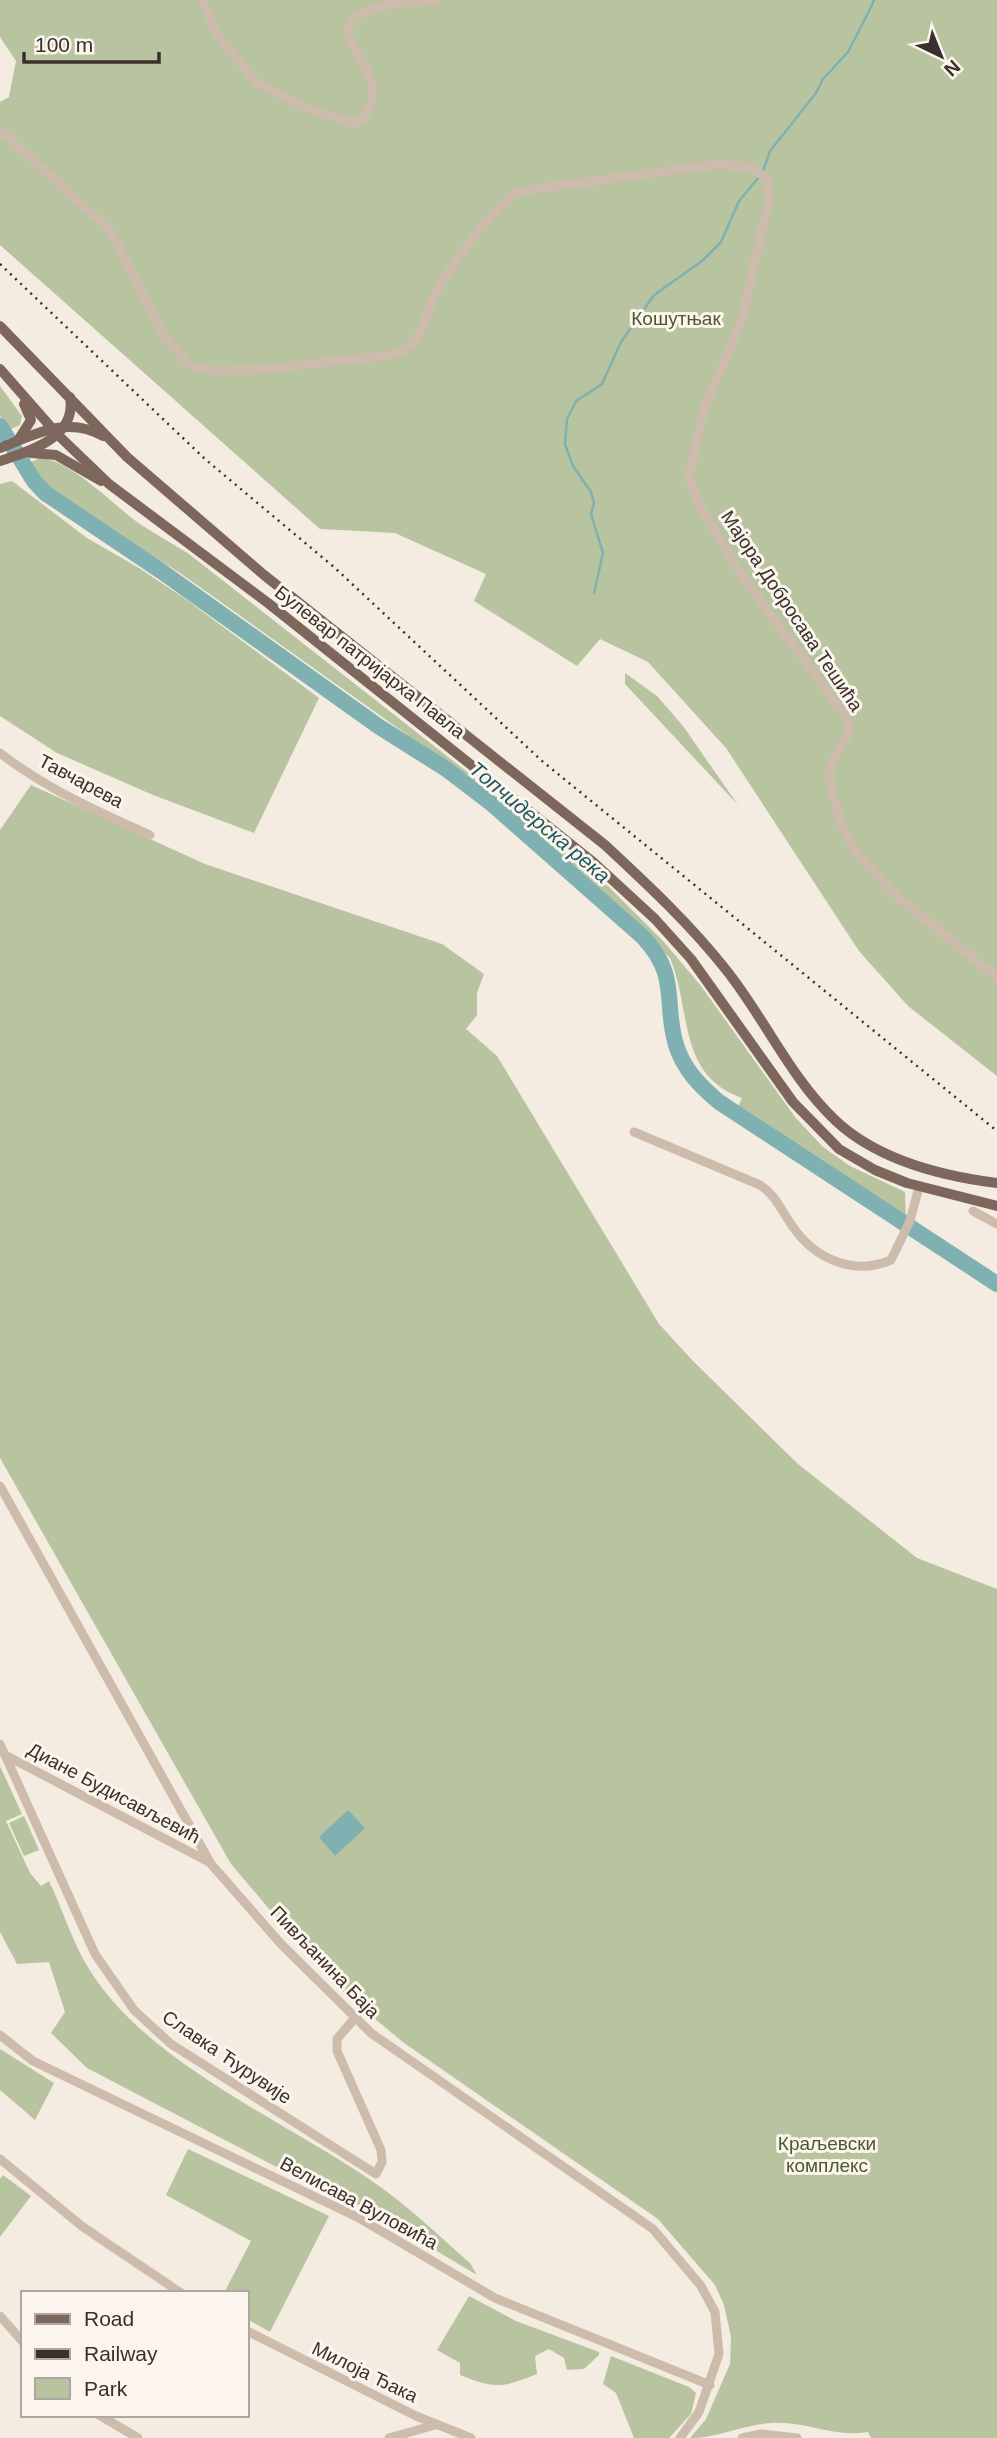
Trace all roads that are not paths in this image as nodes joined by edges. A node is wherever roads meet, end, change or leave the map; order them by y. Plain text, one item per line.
1 (202, 0) edge
2 (438, 0) edge
3 (0, 130) edge
4 (0, 326) edge
5 (0, 369) edge
6 (21, 393) junction
7 (70, 397) junction
8 (59, 430) junction
9 (111, 441) junction
10 (17, 442) junction
11 (0, 448) edge
12 (23, 453) junction
13 (1, 461) edge
14 (109, 484) junction
15 (0, 753) edge
16 (150, 835) dead end
17 (997, 976) edge
18 (634, 1132) dead end
19 (997, 1183) edge
20 (919, 1186) junction
21 (997, 1206) edge
22 (973, 1211) dead end
23 (997, 1224) edge
24 (0, 1486) edge
25 (0, 1744) edge
26 (3, 1755) edge
27 (211, 1864) junction
28 (354, 2019) junction
29 (0, 2035) edge
30 (0, 2159) edge
31 (178, 2291) edge
32 (0, 2316) edge
33 (248, 2332) edge
34 (21, 2340) edge
35 (710, 2385) junction
36 (102, 2417) edge
37 (435, 2425) junction
38 (745, 2437) edge
39 (138, 2438) edge
40 (389, 2438) edge
41 (471, 2438) edge
42 (680, 2438) edge
43 (797, 2438) edge

1 - 2 street
3 - 17 street, Мајора Добросава Тешића
4 - 7 main road, Булевар патријарха Павла
5 - 6 main road, Булевар патријарха Павла
6 - 8 main road, Булевар патријарха Павла
6 - 10 main road
7 - 8 main road
7 - 9 main road, Булевар патријарха Павла
8 - 9 main road
8 - 10 main road
8 - 12 main road
8 - 14 main road, Булевар патријарха Павла
9 - 19 main road, Булевар патријарха Павла
10 - 11 main road
12 - 13 main road
12 - 14 main road
14 - 20 main road, Булевар патријарха Павла
15 - 16 street, Тавчарева
18 - 20 street
20 - 21 main road, Булевар патријарха Павла
22 - 23 street
24 - 27 street, Пивљанина Баја
25 - 26 street, Славка Ћурувије
26 - 27 street, Диане Будисављевић
26 - 28 street, Славка Ћурувије
27 - 28 street, Пивљанина Баја
28 - 35 street, Пивљанина Баја
29 - 35 street, Велисава Вуловића
30 - 31 street
32 - 34 street
33 - 37 street, Милоја Ђака
35 - 42 street, Пивљанина Баја
36 - 39 street
37 - 40 street
37 - 41 street, Милоја Ђака
38 - 43 street

